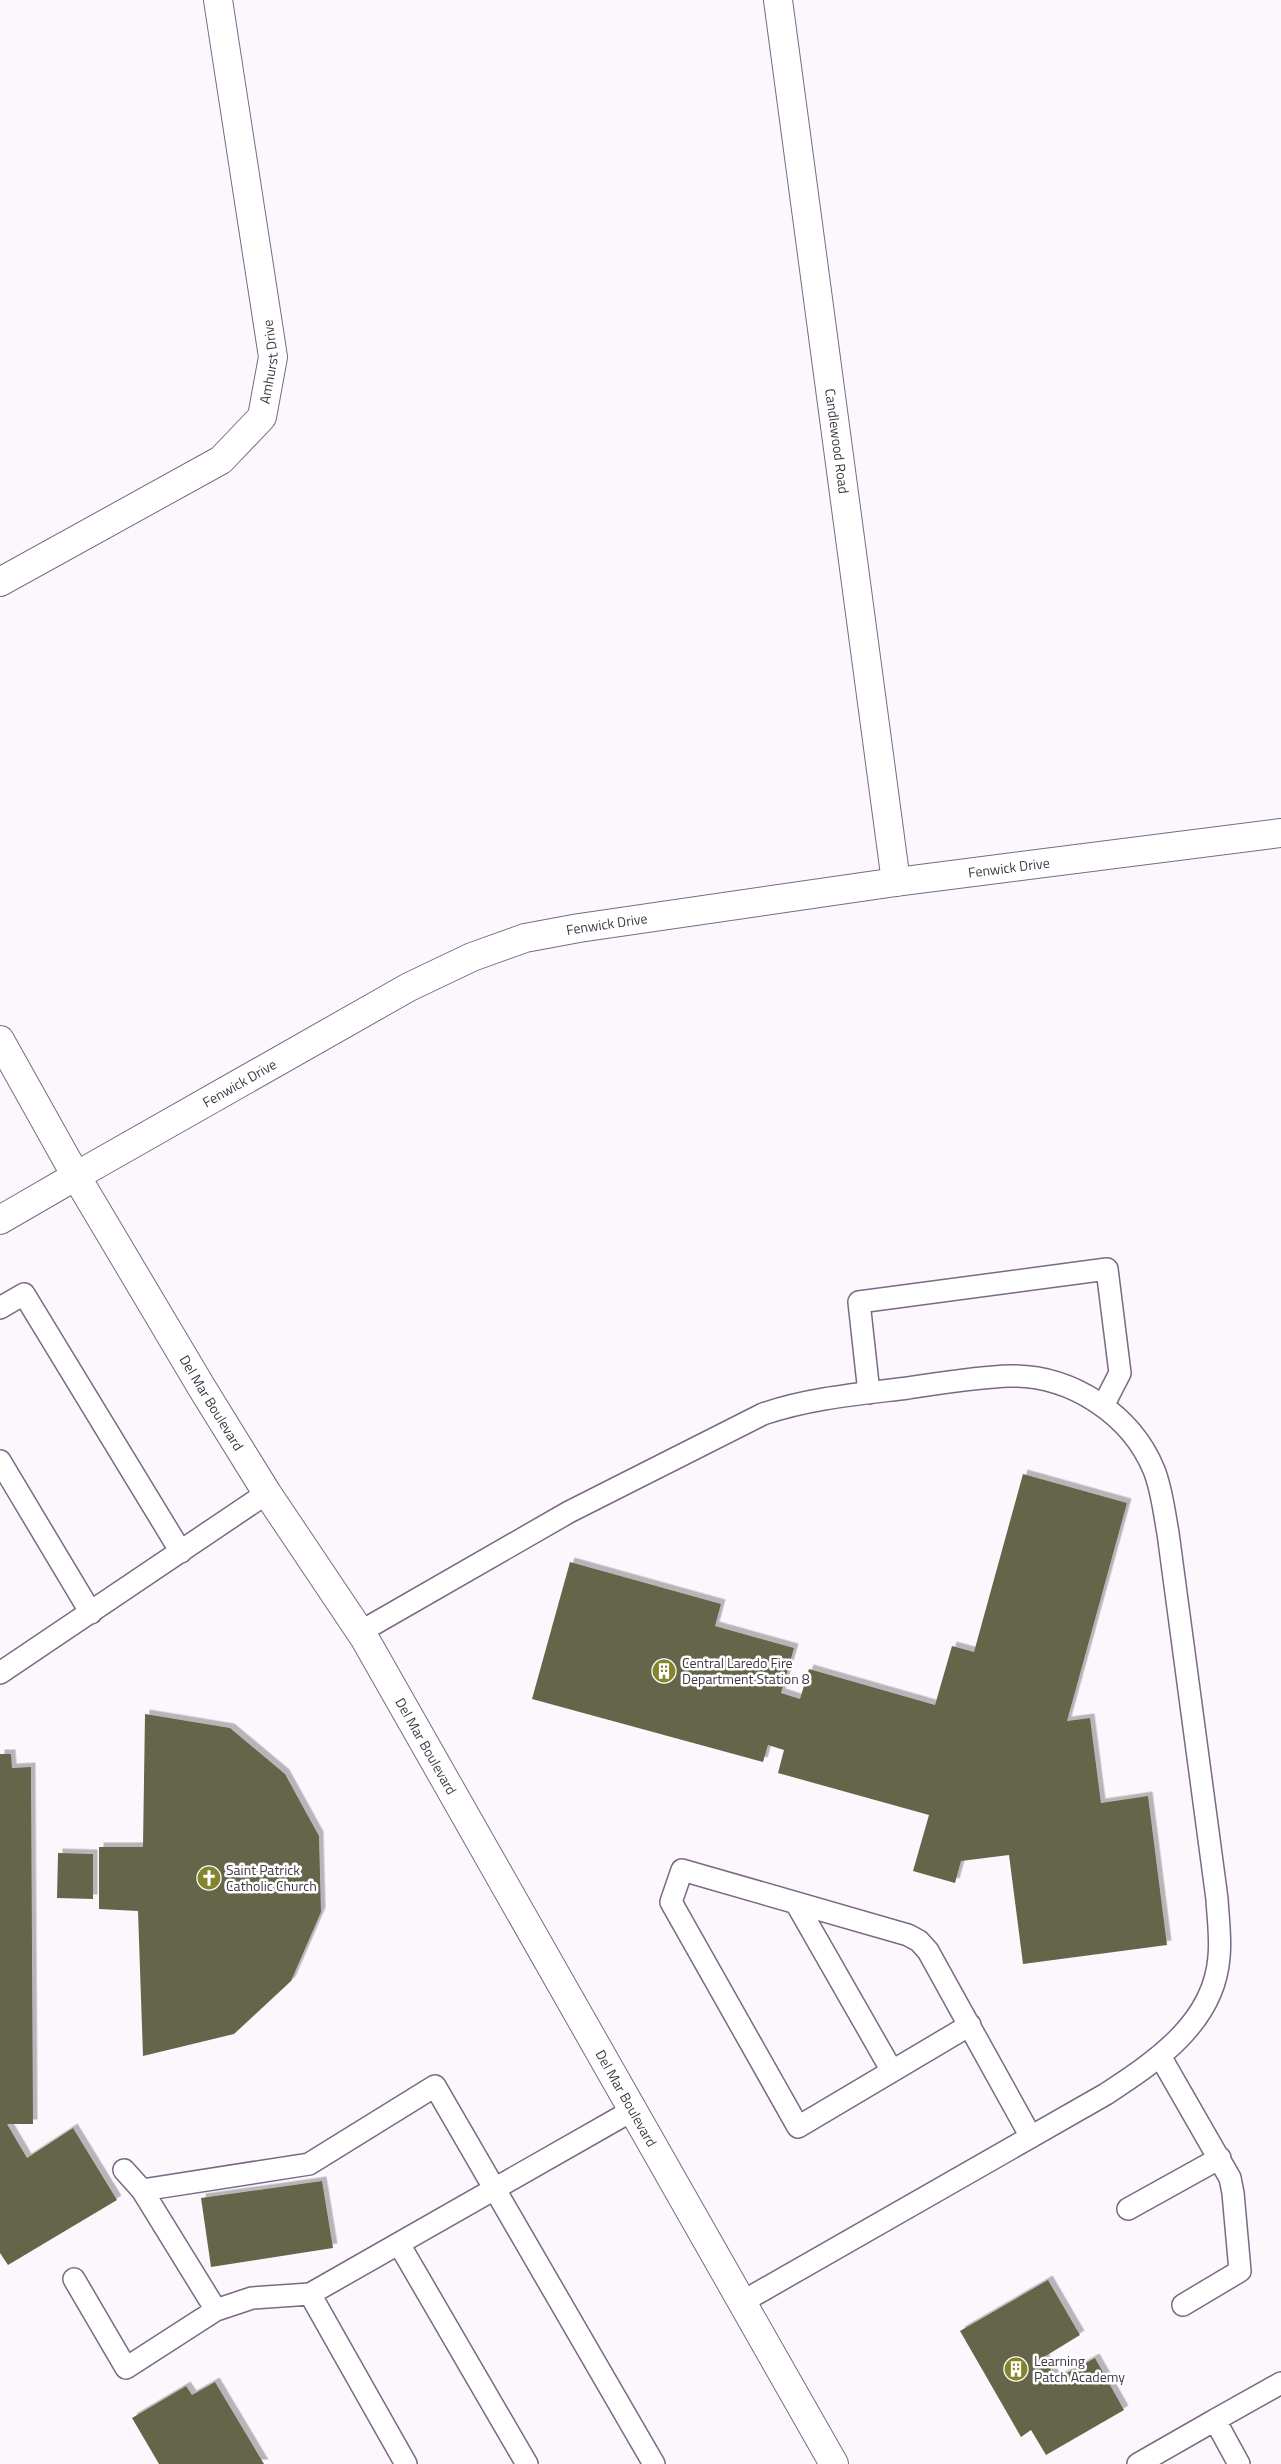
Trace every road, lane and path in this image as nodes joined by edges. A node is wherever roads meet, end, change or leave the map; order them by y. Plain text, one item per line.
1 (218, 0) edge
2 (778, 0) edge
3 (0, 582) edge
4 (1281, 833) edge
5 (896, 882) junction
6 (0, 1040) edge
7 (76, 1176) junction
8 (0, 1220) edge
9 (0, 1308) edge
10 (869, 1393) junction
11 (1103, 1406) junction
12 (0, 1461) edge
13 (267, 1493) junction
14 (181, 1552) junction
15 (91, 1613) junction
16 (360, 1632) junction
17 (0, 1673) edge
18 (796, 1903) junction
19 (970, 2025) junction
20 (1160, 2056) junction
21 (892, 2071) junction
22 (633, 2110) junction
23 (1031, 2136) junction
24 (1220, 2158) junction
25 (124, 2170) dead end
26 (495, 2189) junction
27 (142, 2190) junction
28 (1128, 2209) dead end
29 (398, 2244) junction
30 (74, 2279) dead end
31 (310, 2294) junction
32 (742, 2302) junction
33 (1183, 2304) dead end
34 (216, 2310) junction
35 (1281, 2383) edge
36 (1215, 2420) junction
37 (406, 2464) edge
38 (527, 2464) edge
39 (654, 2464) edge
40 (834, 2464) edge
41 (1138, 2464) edge
42 (1239, 2464) edge

1 - 3 street, Amhurst Drive
2 - 5 street, Candlewood Road
4 - 5 street, Fenwick Drive
5 - 7 street, Fenwick Drive
6 - 7 street, Del Mar Boulevard
7 - 8 street, Fenwick Drive
7 - 13 street, Del Mar Boulevard
9 - 14 lane
10 - 11 lane
10 - 11 lane
10 - 16 lane
11 - 20 lane
12 - 15 lane
13 - 14 lane
13 - 16 street, Del Mar Boulevard
14 - 15 lane
15 - 17 lane
16 - 22 street, Del Mar Boulevard
18 - 19 lane
18 - 21 lane
18 - 21 lane
19 - 21 lane
19 - 23 lane
20 - 23 lane
20 - 24 lane
22 - 26 lane
22 - 32 street, Del Mar Boulevard
23 - 32 lane
24 - 28 lane
24 - 33 lane
25 - 27 lane
26 - 27 lane
26 - 29 lane
26 - 39 lane
27 - 34 lane
29 - 31 lane
29 - 38 lane
30 - 34 lane
31 - 34 lane
31 - 37 lane
32 - 40 street, Del Mar Boulevard
35 - 36 lane
36 - 41 lane
36 - 42 lane

